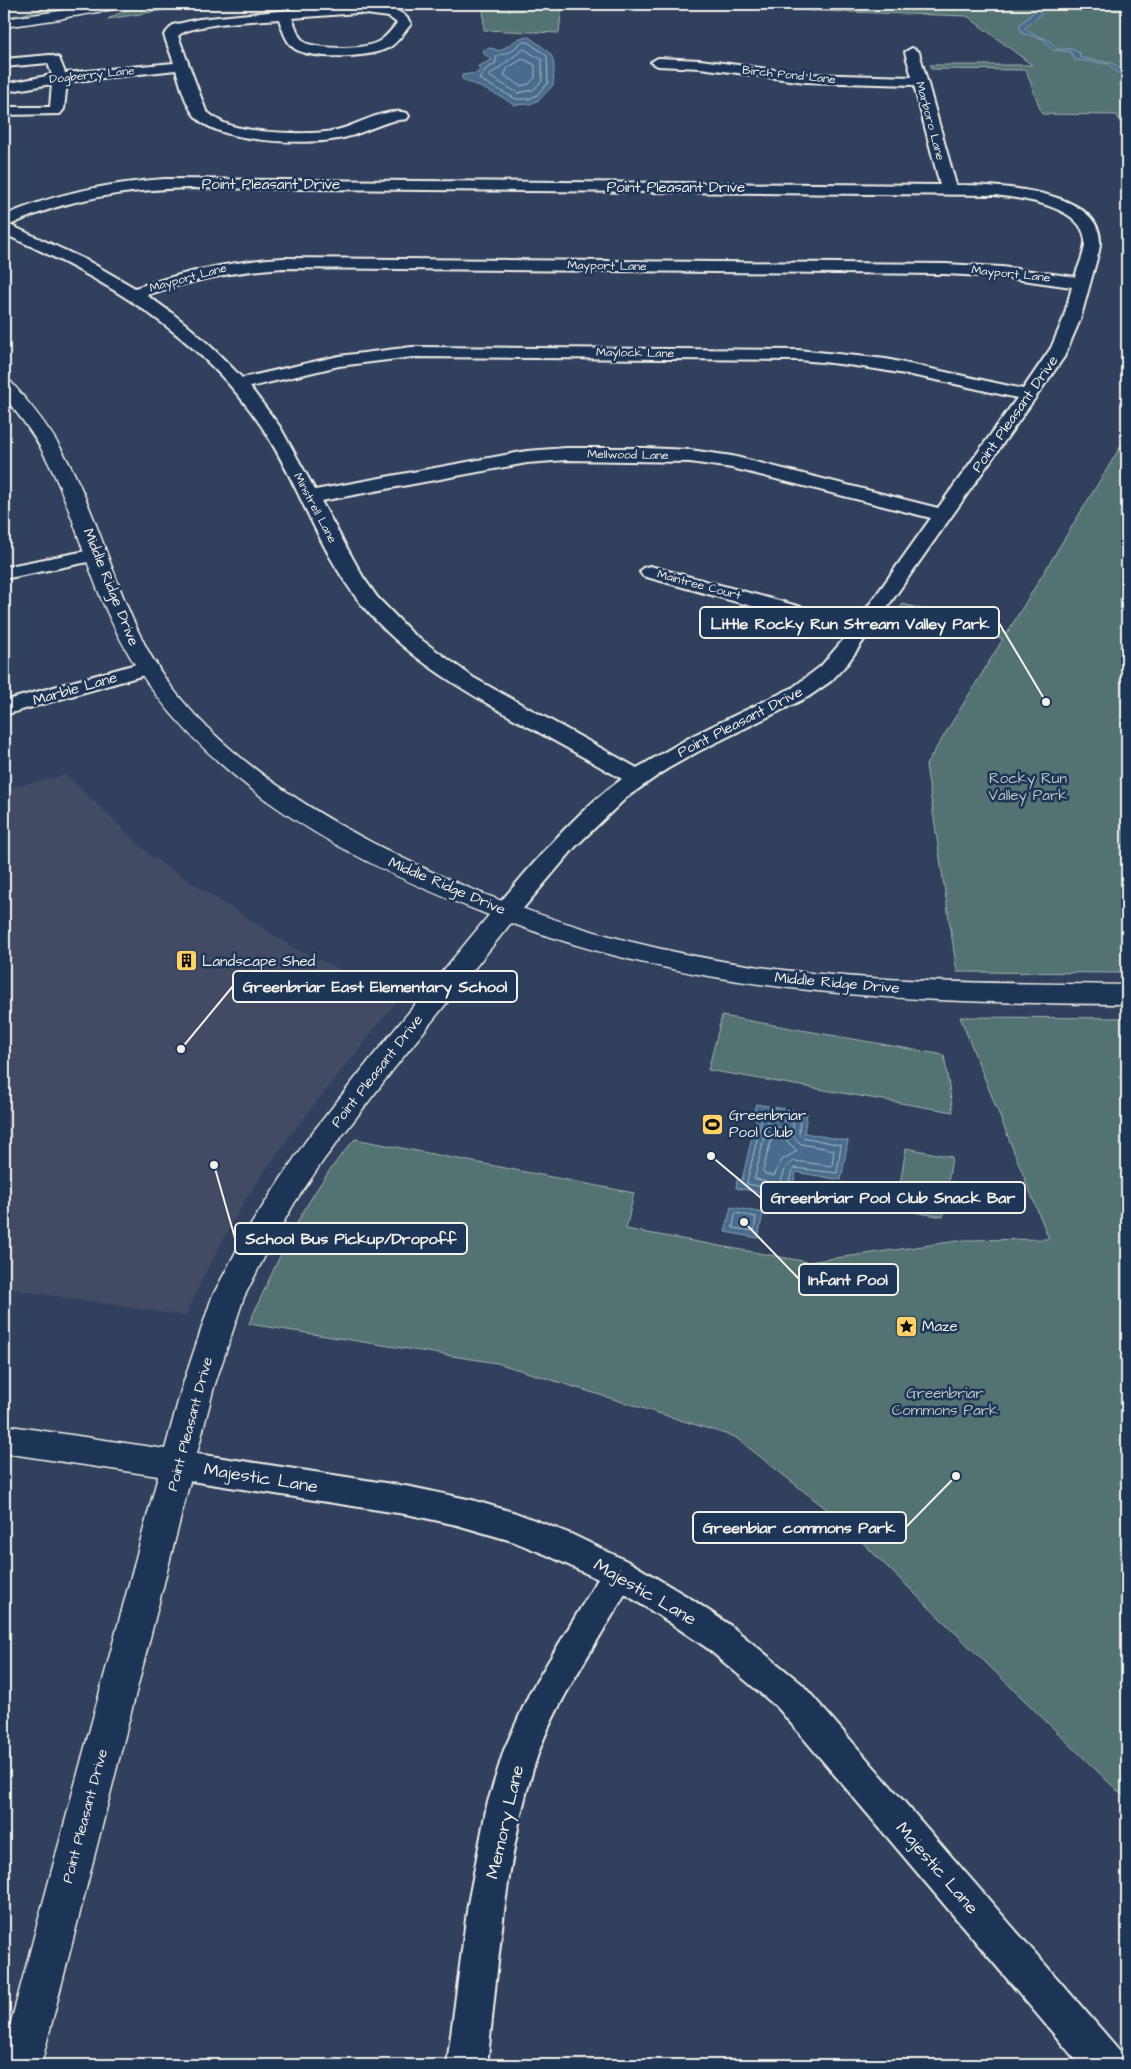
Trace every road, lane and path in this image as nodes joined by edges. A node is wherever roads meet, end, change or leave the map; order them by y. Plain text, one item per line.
1 (42, 4) edge
2 (103, 4) edge
3 (119, 4) edge
4 (75, 12) junction
5 (4, 13) edge
6 (284, 15) junction
7 (4, 23) edge
8 (912, 52) dead end
9 (658, 62) dead end
10 (4, 63) edge
11 (180, 66) junction
12 (60, 78) junction
13 (919, 80) junction
14 (4, 88) edge
15 (4, 111) edge
16 (402, 116) dead end
17 (949, 189) junction
18 (4, 222) edge
19 (4, 228) edge
20 (1082, 283) junction
21 (134, 294) junction
22 (240, 384) junction
23 (4, 386) edge
24 (1029, 396) junction
25 (310, 497) junction
26 (943, 515) junction
27 (96, 555) junction
28 (650, 572) dead end
29 (4, 573) edge
30 (862, 630) junction
31 (147, 667) junction
32 (4, 708) edge
33 (638, 778) junction
34 (506, 912) junction
35 (1127, 994) edge
36 (4, 1439) edge
37 (178, 1465) junction
38 (619, 1574) junction
39 (20, 2065) edge
40 (467, 2065) edge
41 (1106, 2065) edge

1 - 5 main road
2 - 4 main road
3 - 4 main road
4 - 7 main road
6 - 6 street
6 - 11 street
8 - 13 street, Marboro Lane
9 - 13 street, Birch Pond Lane
10 - 12 street
11 - 12 street, Dogberry Lane
11 - 16 street
12 - 14 street, Dogberry Lane
12 - 15 street
13 - 17 street, Marboro Lane
17 - 18 street, Point Pleasant Drive
17 - 20 street, Point Pleasant Drive
19 - 21 street, Minstrell Lane
20 - 21 street, Mayport Lane
20 - 24 street, Point Pleasant Drive
21 - 22 street, Minstrell Lane
22 - 24 street, Maylock Lane
22 - 25 street, Minstrell Lane
23 - 27 main road, Middle Ridge Drive
24 - 26 street, Point Pleasant Drive
25 - 26 street, Mellwood Lane
25 - 33 street, Minstrell Lane
26 - 30 street, Point Pleasant Drive
27 - 29 street
27 - 31 main road, Middle Ridge Drive
28 - 30 street, Maintree Court
30 - 33 street, Point Pleasant Drive
31 - 32 street, Marble Lane
31 - 34 main road, Middle Ridge Drive
33 - 34 street, Point Pleasant Drive
34 - 35 main road, Middle Ridge Drive
34 - 37 main road, Point Pleasant Drive
36 - 37 main road, Majestic Lane
37 - 38 street, Majestic Lane
37 - 39 main road, Point Pleasant Drive
38 - 40 street, Memory Lane
38 - 41 street, Majestic Lane

